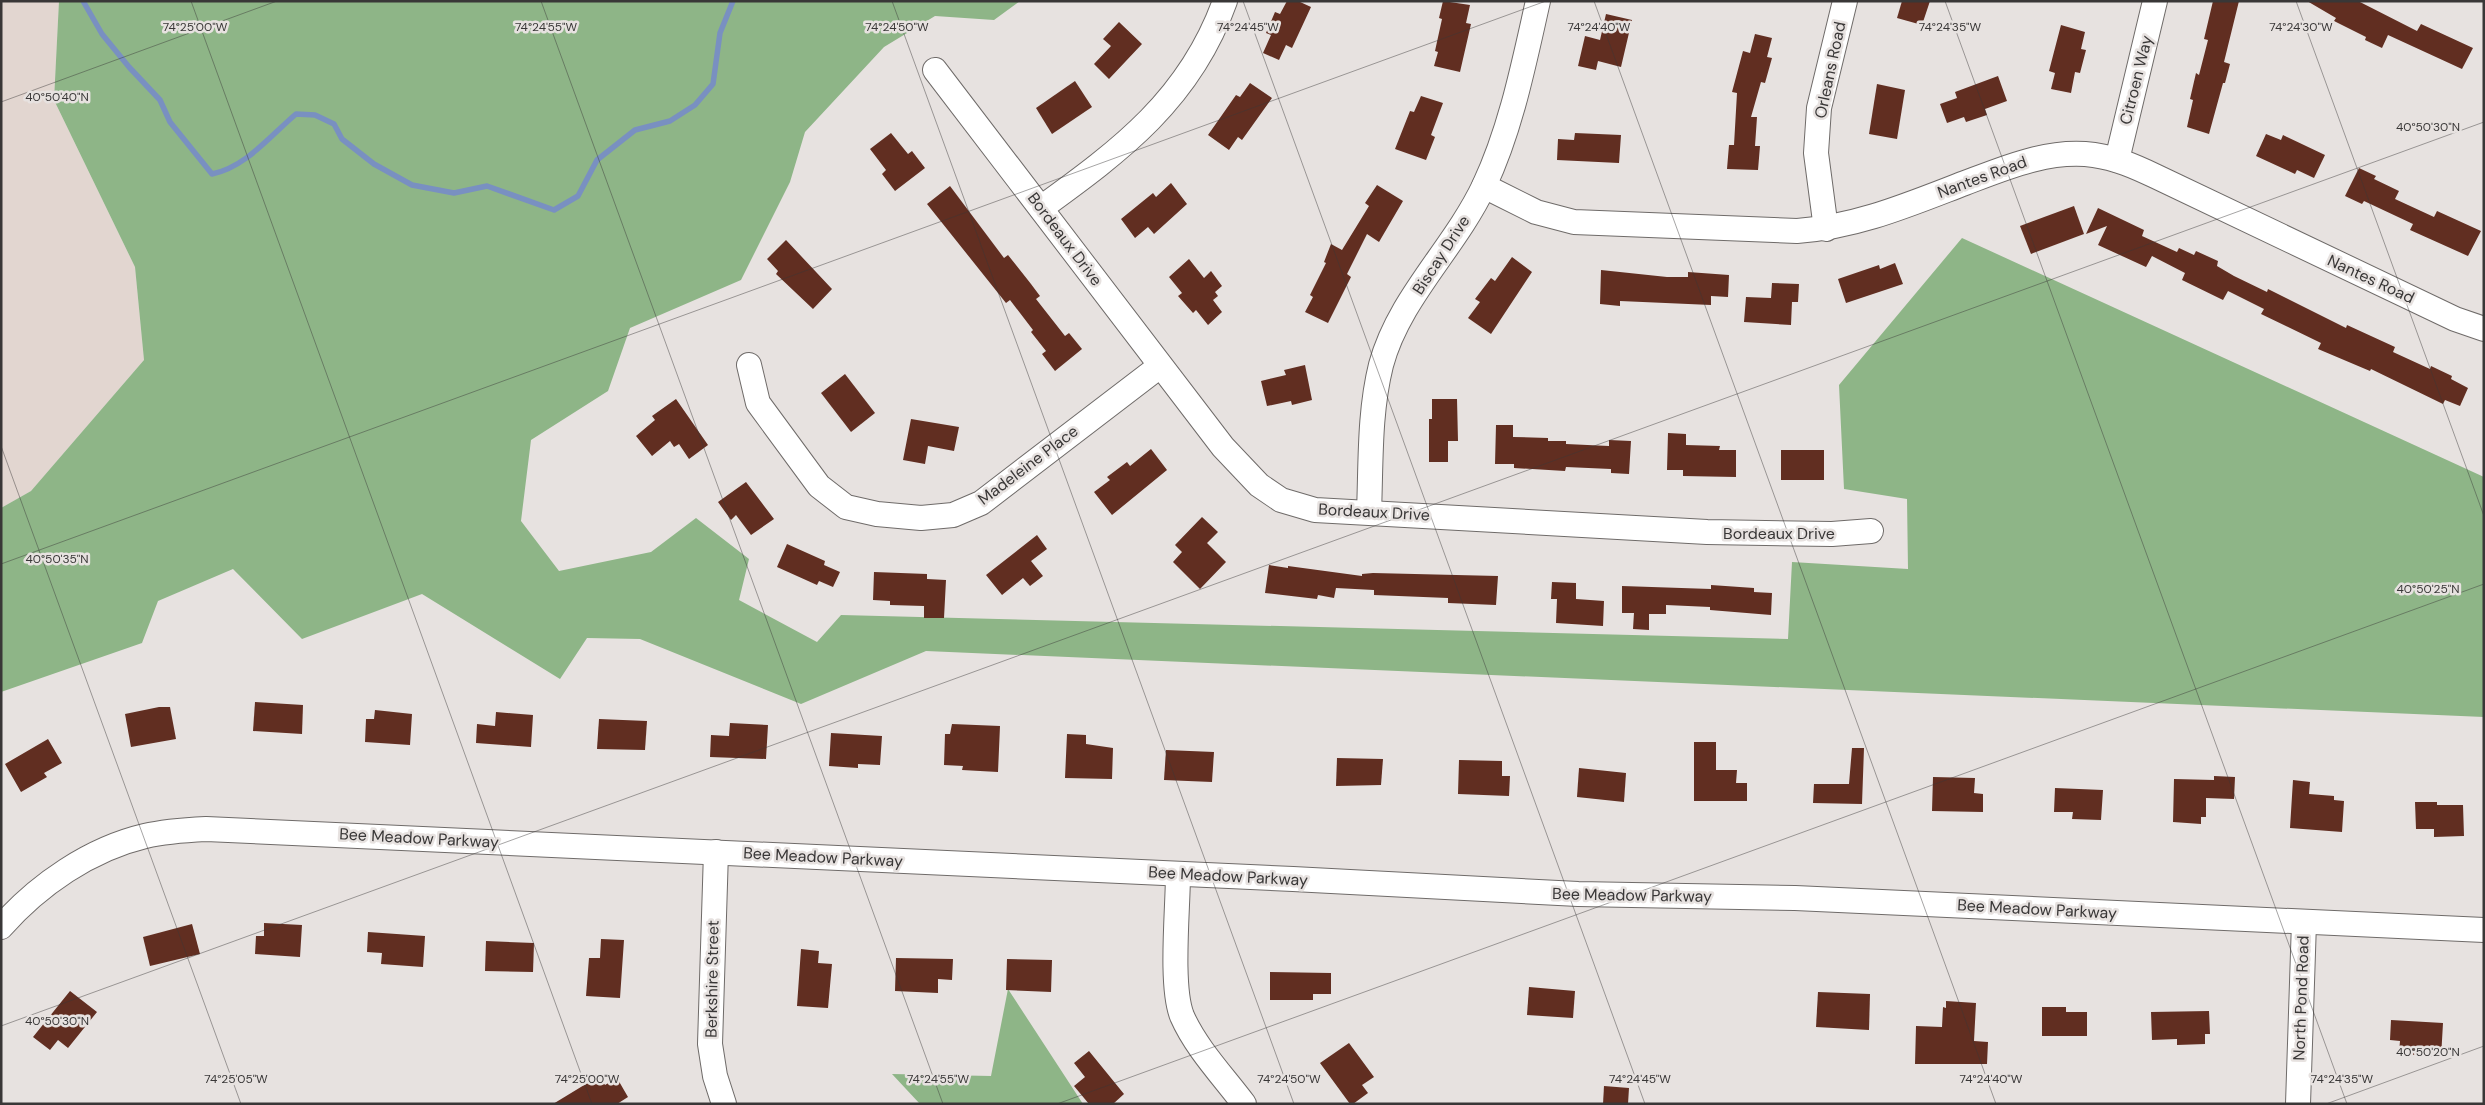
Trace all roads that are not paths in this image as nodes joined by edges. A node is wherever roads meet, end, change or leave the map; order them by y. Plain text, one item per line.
1 (1225, 1) edge
2 (1538, 1) edge
3 (1845, 1) edge
4 (2156, 1) edge
5 (935, 70) dead end
6 (2117, 160) junction
7 (1484, 186) junction
8 (1041, 208) junction
9 (1826, 229) junction
10 (2484, 329) edge
11 (749, 365) dead end
12 (1160, 366) junction
13 (1369, 512) junction
14 (1871, 531) dead end
15 (716, 852) junction
16 (1178, 874) junction
17 (2304, 922) junction
18 (1, 927) edge
19 (2484, 930) edge
20 (724, 1104) edge
21 (1244, 1104) edge
22 (2298, 1104) edge

1 - 8 street
2 - 7 street, Biscay Drive
3 - 9 street, Orleans Road
4 - 6 street, Citroen Way
5 - 8 street, Bordeaux Drive
6 - 9 street, Nantes Road
6 - 10 street, Nantes Road
7 - 9 street, Nantes Road
7 - 13 street, Biscay Drive
8 - 12 street, Bordeaux Drive
11 - 12 street, Madeleine Place
12 - 13 street, Bordeaux Drive
13 - 14 street, Bordeaux Drive
15 - 16 street, Bee Meadow Parkway
15 - 18 street, Bee Meadow Parkway
15 - 20 street, Berkshire Street
16 - 17 street, Bee Meadow Parkway
16 - 21 street
17 - 19 street, Bee Meadow Parkway
17 - 22 street, North Pond Road

